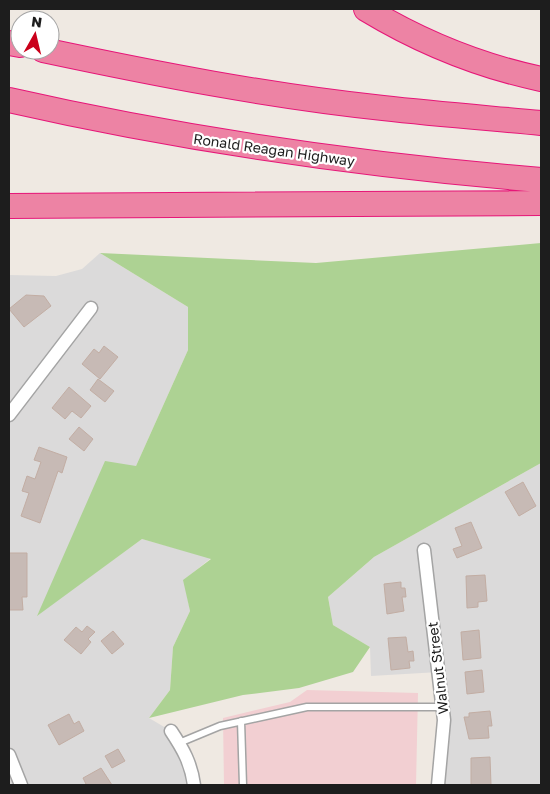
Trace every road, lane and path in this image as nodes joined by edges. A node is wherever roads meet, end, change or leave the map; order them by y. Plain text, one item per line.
1 (366, 9) edge
2 (60, 54) edge
3 (541, 79) edge
4 (9, 100) edge
5 (541, 123) edge
6 (541, 180) edge
7 (541, 203) edge
8 (9, 206) edge
9 (91, 308) dead end
10 (9, 415) edge
11 (424, 550) dead end
12 (443, 707) junction
13 (241, 721) junction
14 (171, 731) dead end
15 (179, 743) junction
16 (9, 755) edge
17 (22, 785) edge
18 (194, 785) edge
19 (243, 785) edge
20 (438, 785) edge

1 - 3 highway
2 - 5 highway
4 - 6 highway, Ronald Reagan Highway
7 - 8 highway
9 - 10 street
11 - 12 street, Walnut Street
12 - 13 lane
12 - 20 street, Walnut Street
13 - 15 lane
13 - 19 lane
14 - 15 street
15 - 18 street
16 - 17 street

